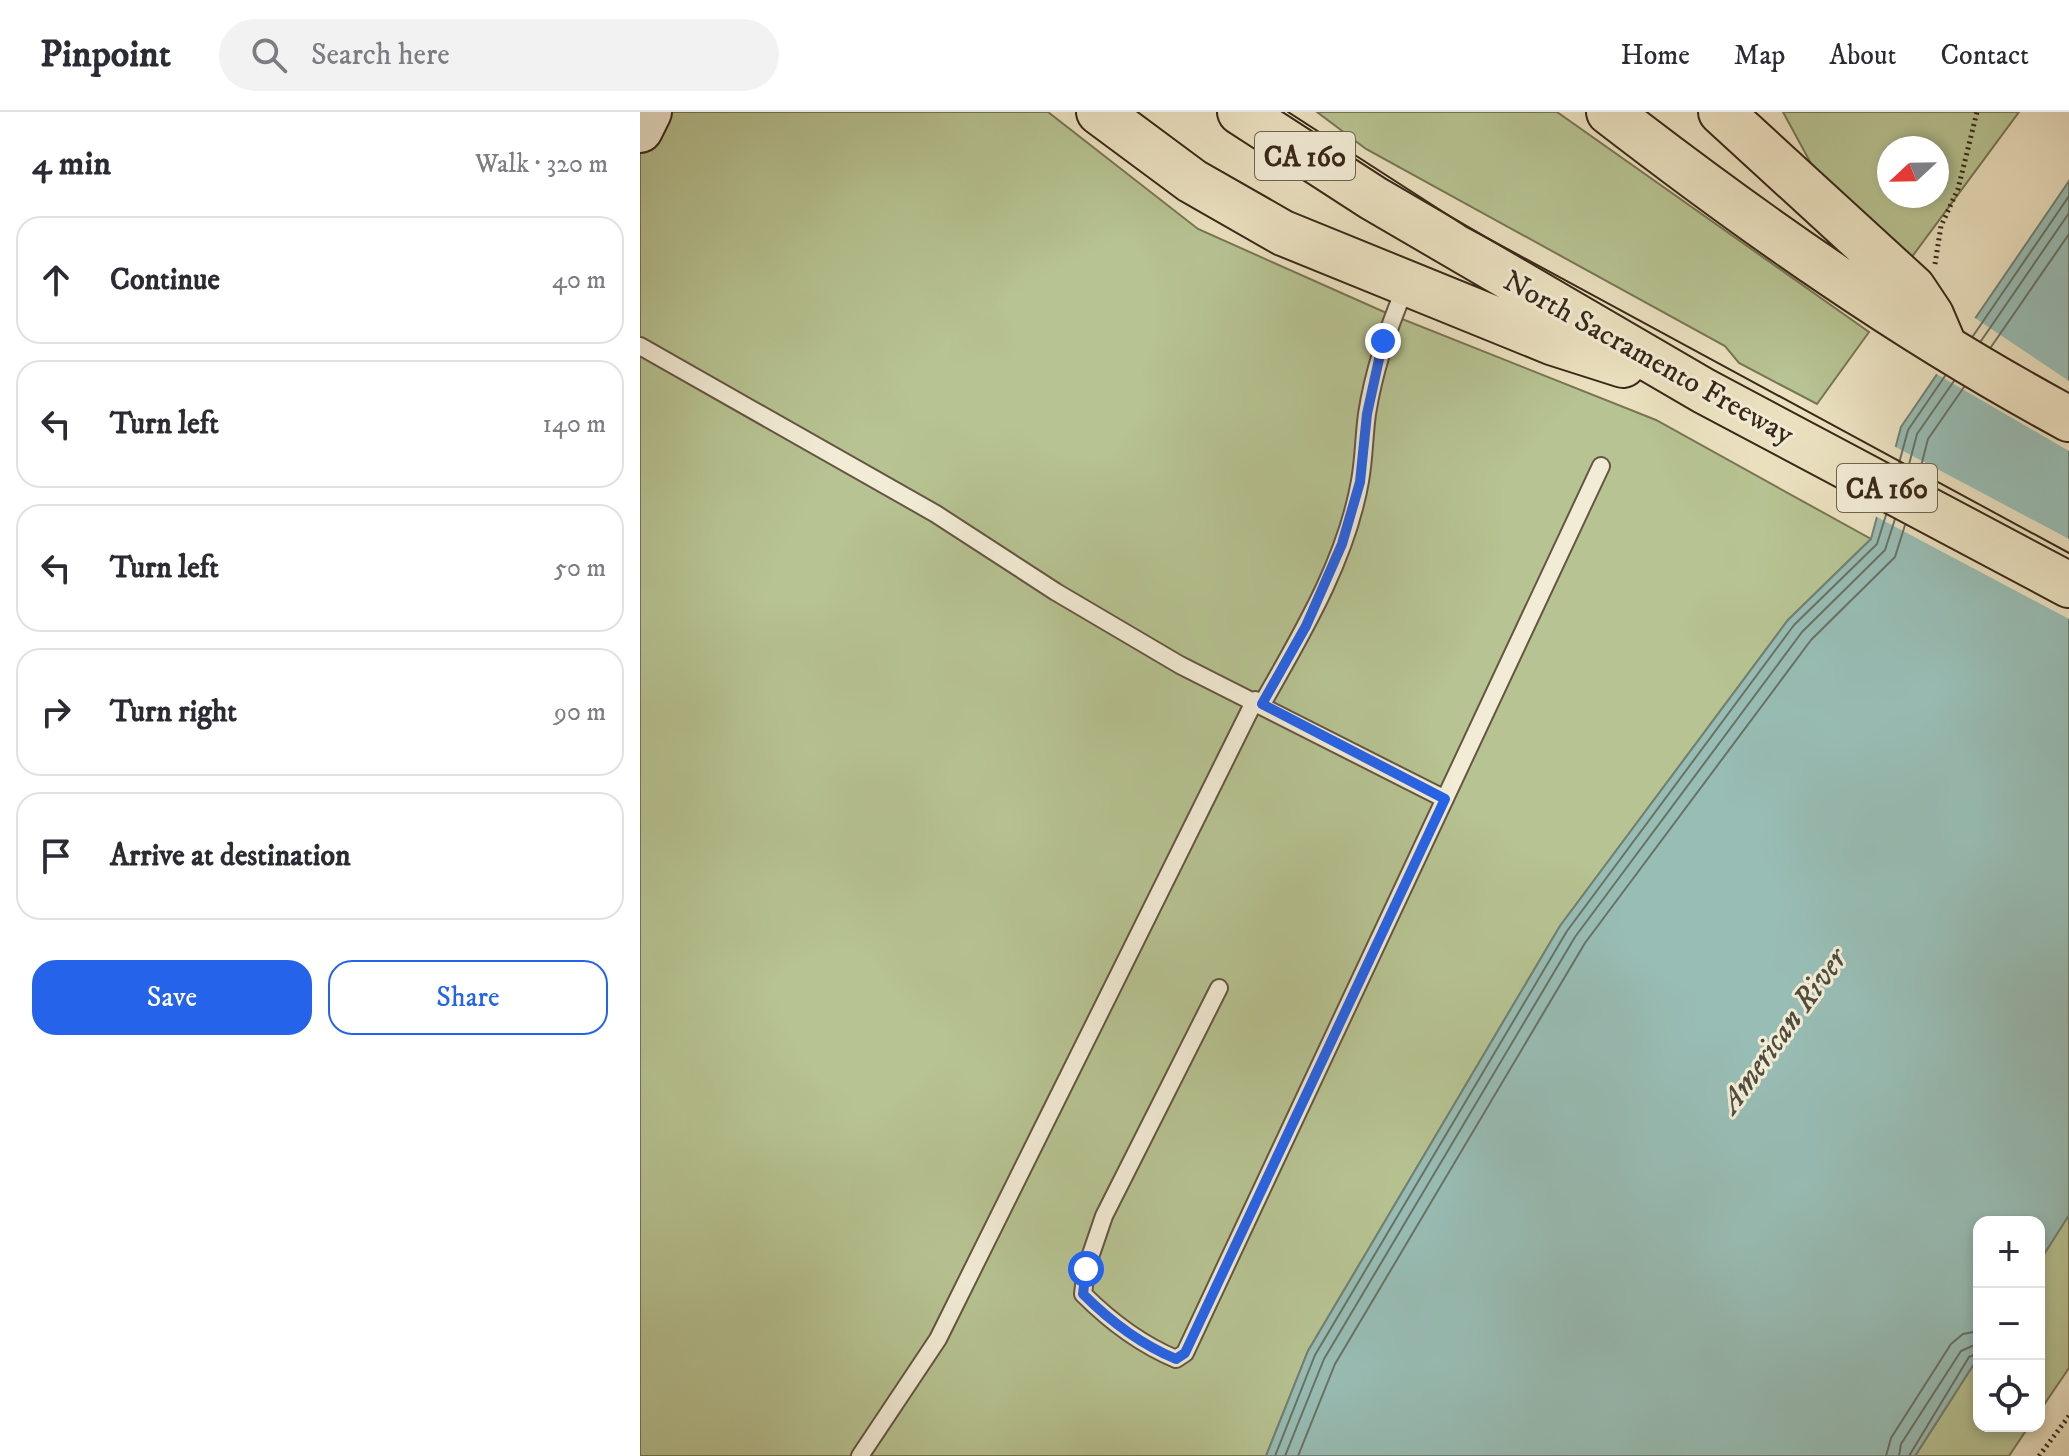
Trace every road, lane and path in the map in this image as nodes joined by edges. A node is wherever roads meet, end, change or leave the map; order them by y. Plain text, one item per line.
1 (649, 112) edge
2 (1099, 112) edge
3 (1240, 112) edge
4 (1609, 112) edge
5 (1721, 112) edge
6 (1977, 112) edge
7 (640, 130) edge
8 (1848, 259) junction
9 (1407, 284) junction
10 (1937, 330) junction
11 (640, 346) edge
12 (1704, 391) junction
13 (2069, 419) edge
14 (1601, 466) dead end
15 (2069, 585) edge
16 (1258, 702) junction
17 (1445, 799) junction
18 (1219, 988) dead end
19 (2069, 1416) edge
20 (860, 1456) edge
21 (2039, 1456) edge

1 - 7 main road
2 - 9 highway
3 - 12 highway, North Sacramento Freeway / CA 160
4 - 8 highway
5 - 8 highway
6 - 10 path
8 - 10 highway
9 - 12 highway
9 - 16 lane
10 - 13 highway
11 - 16 lane
12 - 15 highway, North Sacramento Freeway / CA 160
14 - 17 lane
16 - 17 lane
16 - 20 lane
17 - 18 lane
19 - 21 path

